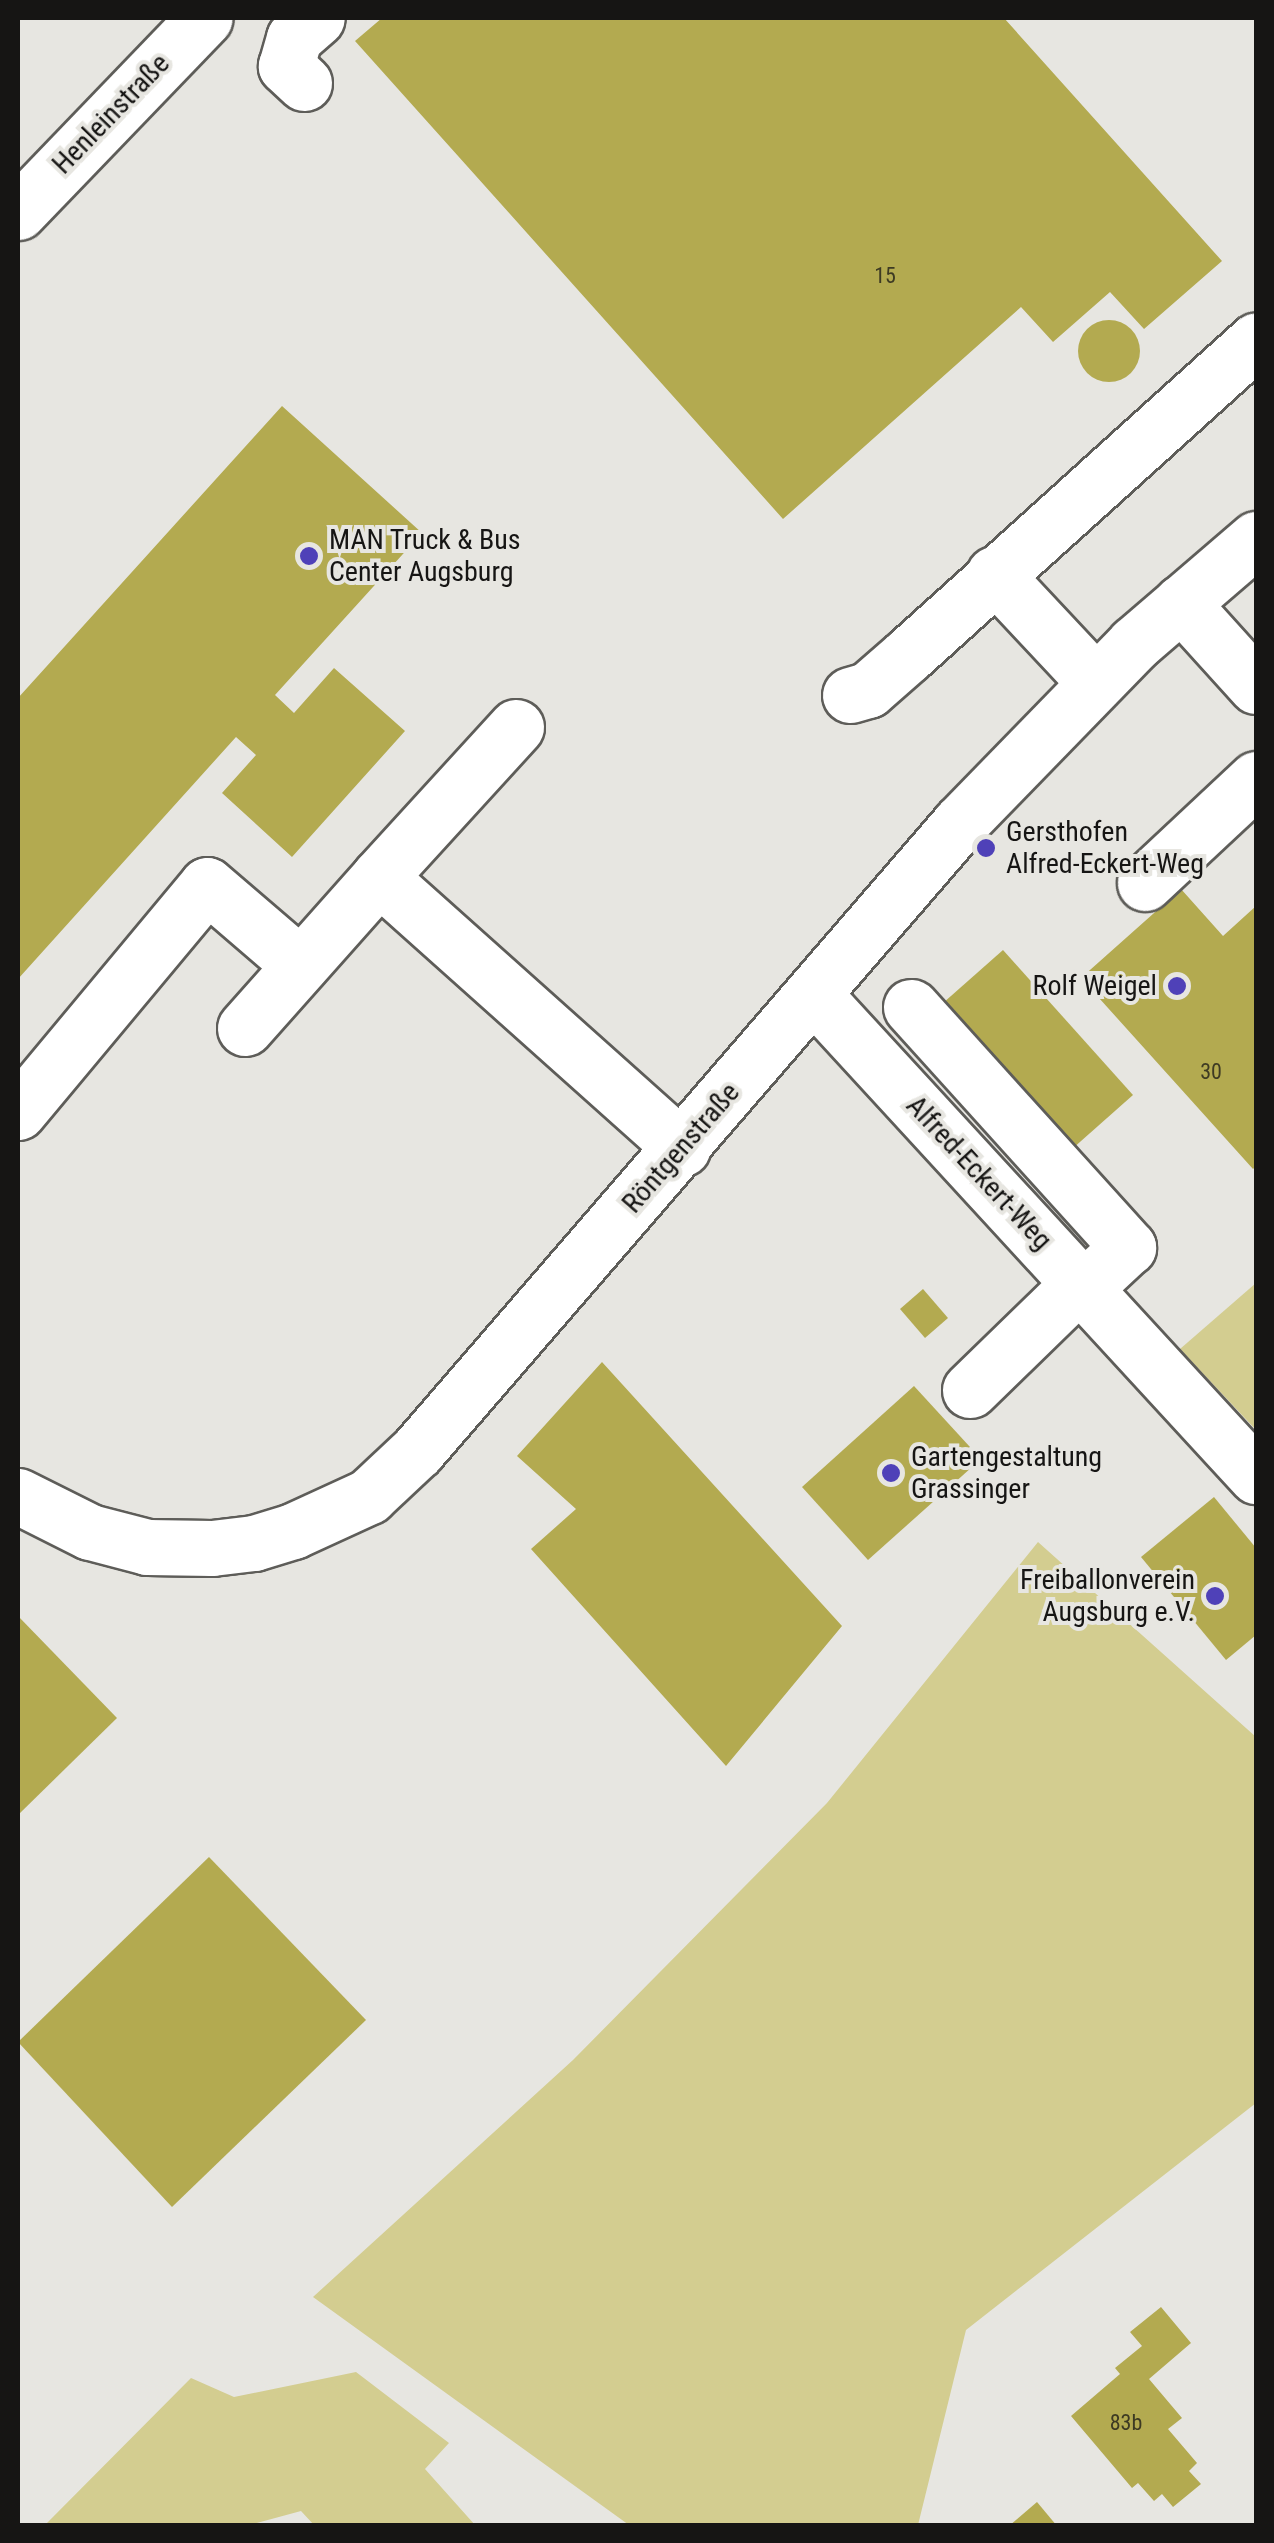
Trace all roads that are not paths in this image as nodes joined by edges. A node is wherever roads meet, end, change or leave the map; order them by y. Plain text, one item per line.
1 (205, 18) edge
2 (317, 18) edge
3 (304, 84) dead end
4 (18, 212) edge
5 (1256, 341) edge
6 (1254, 546) edge
7 (994, 574) junction
8 (1181, 603) junction
9 (1096, 683) junction
10 (1256, 686) edge
11 (850, 695) dead end
12 (516, 726) dead end
13 (1256, 779) edge
14 (379, 877) junction
15 (1145, 883) dead end
16 (300, 965) junction
17 (813, 994) junction
18 (911, 1007) dead end
19 (244, 1028) dead end
20 (18, 1112) edge
21 (1005, 1112) junction
22 (682, 1148) junction
23 (960, 1152) junction
24 (1082, 1286) junction
25 (970, 1390) dead end
26 (1256, 1476) edge
27 (18, 1496) edge

1 - 4 street, Henleinstraße
2 - 3 street
5 - 7 street
6 - 8 street, Röntgenstraße
7 - 9 street
7 - 11 street
8 - 9 street, Röntgenstraße
8 - 10 street
9 - 17 street, Röntgenstraße
12 - 14 street
13 - 15 street
14 - 16 street
14 - 22 street
16 - 19 street
16 - 20 street
17 - 22 street, Röntgenstraße
17 - 23 street, Alfred-Eckert-Weg
18 - 21 street
21 - 23 street
21 - 24 street
22 - 27 street, Röntgenstraße
23 - 24 street, Alfred-Eckert-Weg
24 - 25 street
24 - 26 street, Alfred-Eckert-Weg

